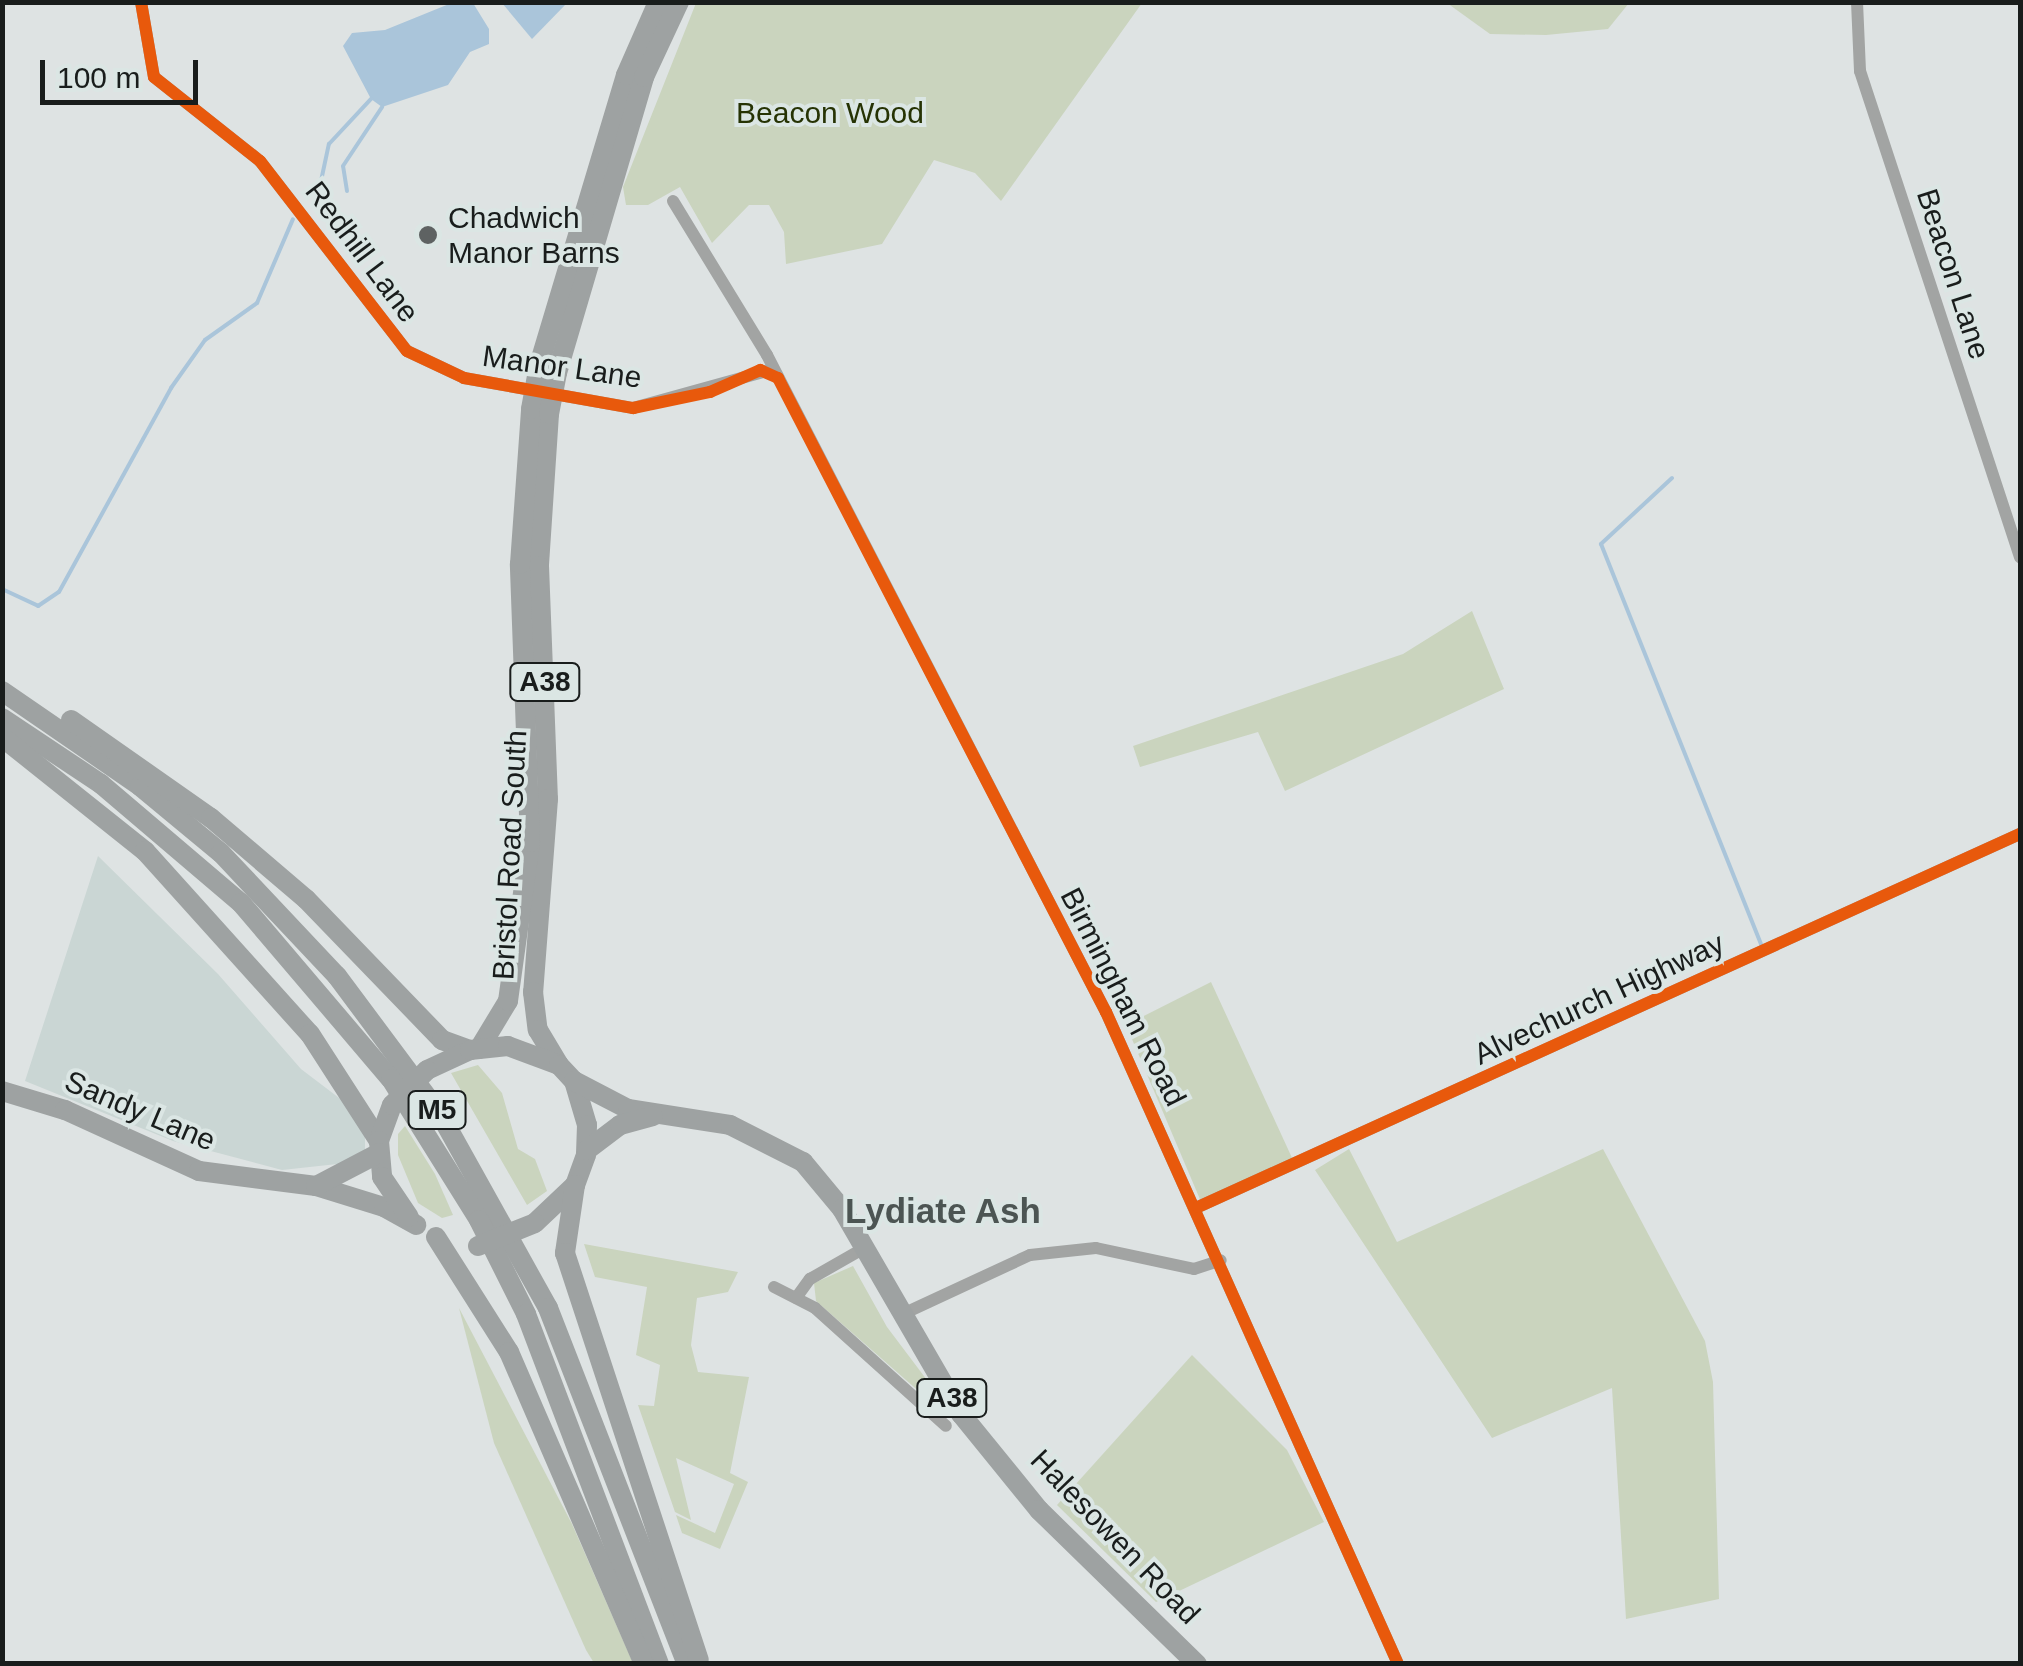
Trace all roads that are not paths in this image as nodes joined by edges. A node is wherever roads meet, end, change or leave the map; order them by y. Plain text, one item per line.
1 (141, 2) edge
2 (658, 2) edge
3 (679, 2) edge
4 (1857, 2) edge
5 (673, 201) dead end
6 (407, 351) joint
7 (548, 369) junction
8 (770, 370) junction
9 (540, 412) junction
10 (2020, 558) edge
11 (2, 676) edge
12 (2, 691) edge
13 (2, 718) edge
14 (2, 736) edge
15 (2020, 834) edge
16 (474, 1049) junction
17 (566, 1073) junction
18 (2, 1091) edge
19 (655, 1115) junction
20 (379, 1147) junction
21 (587, 1150) junction
22 (575, 1185) junction
23 (316, 1186) junction
24 (1198, 1207) junction
25 (416, 1225) junction
26 (436, 1236) junction
27 (866, 1247) junction
28 (1221, 1260) junction
29 (774, 1287) dead end
30 (796, 1298) junction
31 (905, 1313) junction
32 (946, 1426) dead end
33 (644, 1664) edge
34 (659, 1664) edge
35 (687, 1664) edge
36 (700, 1664) edge
37 (1197, 1664) edge
38 (1398, 1664) edge

1 - 6 street, Redhill Lane
2 - 7 highway, Bristol Road South / A38
3 - 7 highway, Bristol Road South / A38
4 - 10 street, Beacon Lane
5 - 8 street, Birmingham Road
6 - 8 street, Manor Lane
7 - 9 highway, Bristol Road South / A38, bridge
8 - 24 street, Birmingham Road
9 - 16 highway, Bristol Road South / A38
9 - 17 highway, Bristol Road South / A38
11 - 16 highway
12 - 35 highway, M5
13 - 34 highway, M5
14 - 20 highway
15 - 24 street, Alvechurch Highway
16 - 17 highway
16 - 20 highway, bridge
17 - 19 highway, Halesowen Road / A38
17 - 21 highway
18 - 23 highway, Sandy Lane
19 - 21 highway, Halesowen Road / A38
19 - 27 highway, Halesowen Road / A38
20 - 23 highway
20 - 25 highway
21 - 22 highway
22 - 26 highway, bridge
22 - 36 highway
23 - 25 highway, Sandy Lane
24 - 28 street, Birmingham Road
25 - 26 highway
26 - 33 highway
27 - 30 street
27 - 31 highway, Halesowen Road / A38
28 - 31 street
28 - 38 street, Birmingham Road
29 - 30 street
30 - 32 street
31 - 37 highway, Halesowen Road / A38

